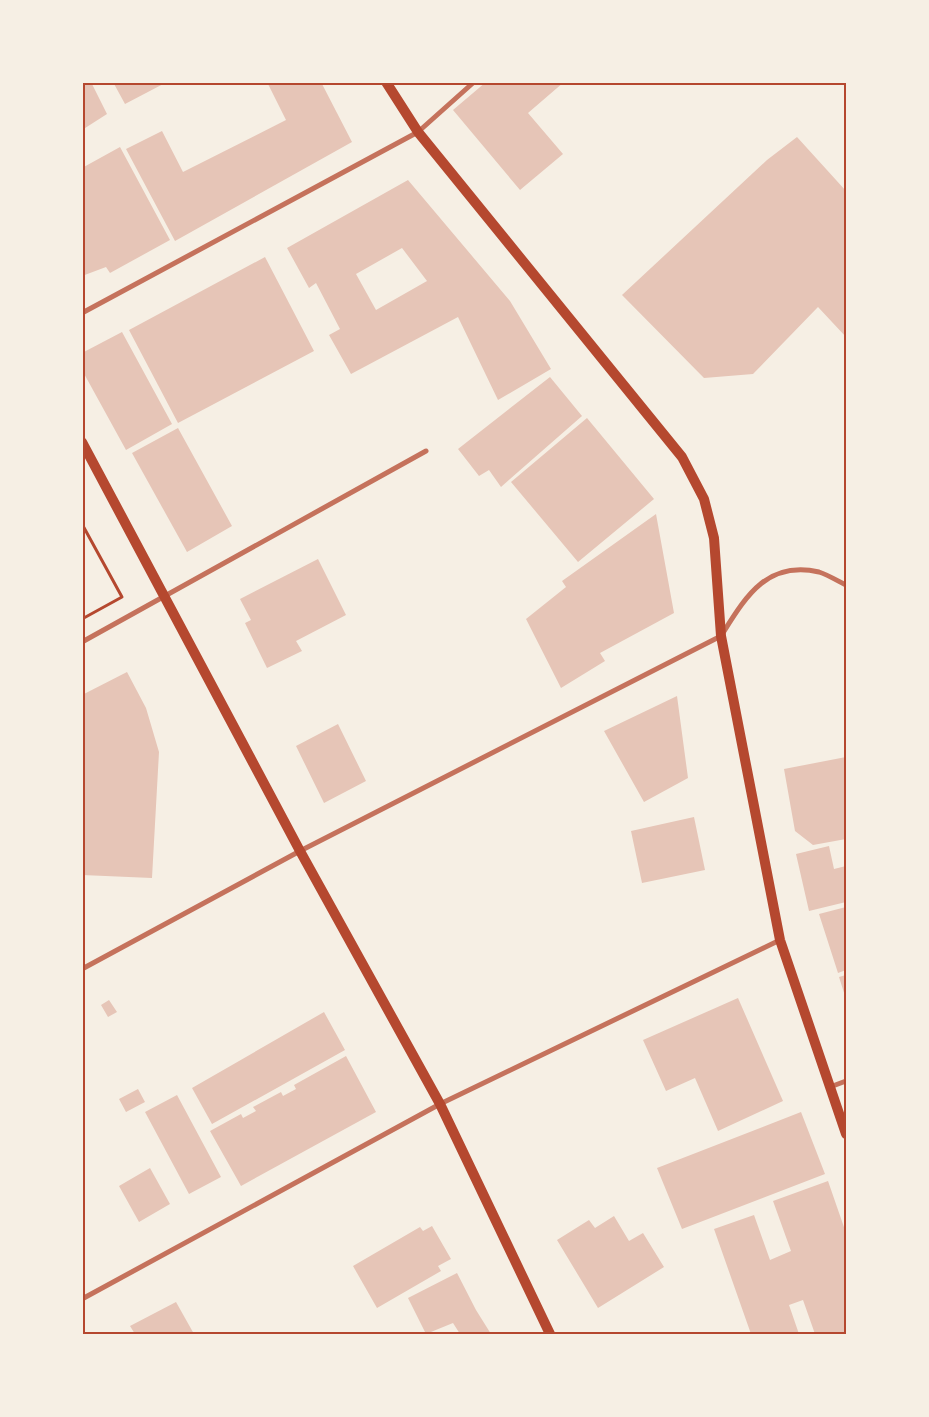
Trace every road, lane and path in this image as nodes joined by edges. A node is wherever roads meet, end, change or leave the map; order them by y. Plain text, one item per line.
1 (386, 82) edge
2 (474, 82) edge
3 (418, 132) junction
4 (82, 313) edge
5 (82, 442) edge
6 (426, 451) dead end
7 (82, 524) edge
8 (846, 585) edge
9 (165, 597) junction
10 (82, 619) edge
11 (721, 636) junction
12 (82, 642) edge
13 (300, 851) junction
14 (780, 940) junction
15 (82, 969) edge
16 (846, 1081) edge
17 (830, 1087) junction
18 (440, 1104) junction
19 (846, 1134) edge
20 (82, 1299) edge
21 (550, 1334) edge

1 - 3 main road
2 - 3 street
3 - 4 street
3 - 11 main road
5 - 9 main road
6 - 9 street
7 - 10 path
8 - 11 street
9 - 12 street
9 - 13 main road
11 - 13 street
11 - 14 main road
13 - 15 street
13 - 18 main road
14 - 17 main road
14 - 18 street
16 - 17 street
17 - 19 main road
18 - 20 street
18 - 21 main road

